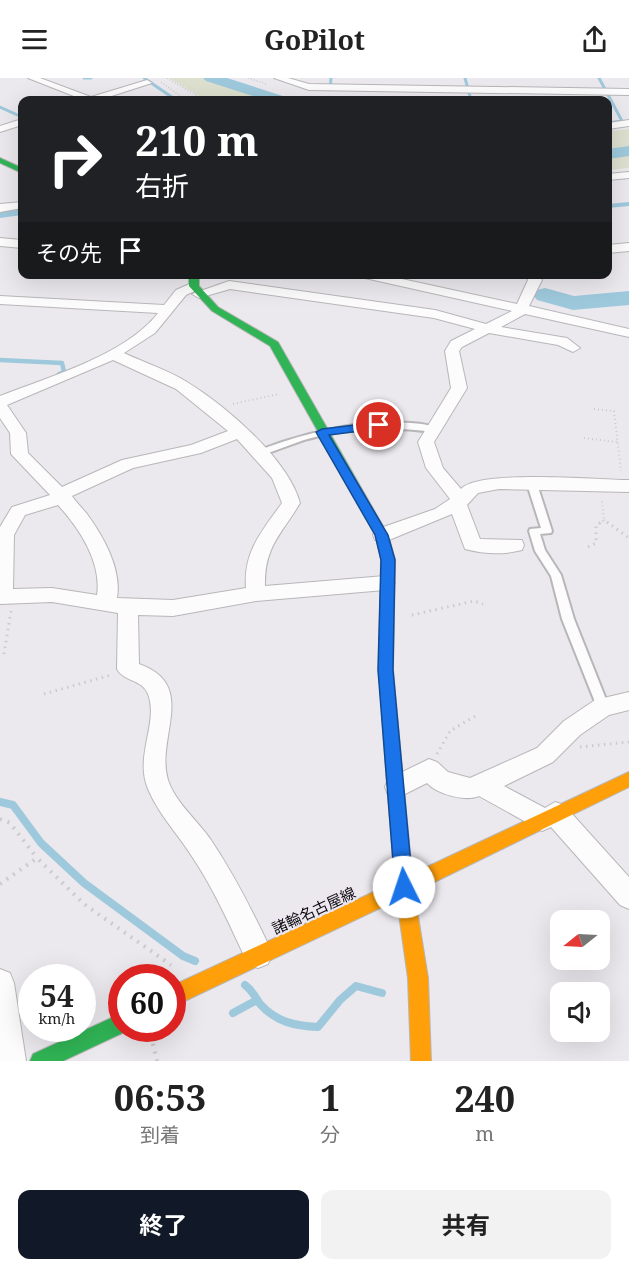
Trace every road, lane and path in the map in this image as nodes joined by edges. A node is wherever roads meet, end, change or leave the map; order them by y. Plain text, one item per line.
1 (32, 78) edge
2 (167, 78) edge
3 (278, 78) edge
4 (398, 78) edge
5 (531, 78) edge
6 (158, 80) dead end
7 (147, 84) dead end
8 (399, 89) junction
9 (629, 92) edge
10 (80, 96) edge
11 (105, 96) edge
12 (181, 96) edge
13 (197, 96) edge
14 (400, 96) edge
15 (538, 96) edge
16 (18, 123) edge
17 (629, 123) edge
18 (612, 125) edge
19 (629, 128) edge
20 (0, 129) edge
21 (612, 130) edge
22 (0, 160) edge
23 (18, 169) edge
24 (629, 175) edge
25 (612, 177) edge
26 (18, 206) edge
27 (0, 208) edge
28 (0, 242) edge
29 (18, 243) edge
30 (629, 247) edge
31 (612, 249) edge
32 (380, 279) edge
33 (534, 279) edge
34 (196, 285) edge
35 (0, 300) edge
36 (169, 309) junction
37 (519, 309) junction
38 (488, 328) junction
39 (629, 333) edge
40 (573, 348) dead end
41 (115, 355) junction
42 (301, 391) junction
43 (0, 404) edge
44 (594, 409) dead end
45 (215, 411) junction
46 (433, 429) junction
47 (322, 432) junction
48 (238, 433) junction
49 (584, 438) dead end
50 (617, 442) junction
51 (260, 453) junction
52 (532, 484) junction
53 (599, 484) junction
54 (626, 486) edge
55 (62, 495) junction
56 (459, 501) junction
57 (604, 519) junction
58 (4, 531) edge
59 (382, 535) junction
60 (629, 538) edge
61 (515, 545) dead end
62 (588, 547) dead end
63 (386, 583) junction
64 (256, 594) junction
65 (6, 597) edge
66 (483, 604) dead end
67 (117, 605) junction
68 (386, 621) junction
69 (4, 654) dead end
70 (128, 669) junction
71 (44, 694) dead end
72 (629, 701) edge
73 (603, 707) junction
74 (477, 715) dead end
75 (629, 742) edge
76 (552, 747) junction
77 (429, 769) junction
78 (629, 779) edge
79 (482, 785) junction
80 (397, 787) junction
81 (549, 816) junction
82 (0, 819) edge
83 (37, 858) junction
84 (0, 884) edge
85 (404, 887) junction
86 (629, 896) edge
87 (258, 954) junction
88 (170, 964) edge
89 (0, 983) edge
90 (186, 990) edge
91 (108, 1029) edge
92 (152, 1042) edge
93 (11, 1061) edge
94 (39, 1061) edge
95 (157, 1061) edge
96 (421, 1061) edge

1 - 10 street
2 - 13 path
3 - 8 street
4 - 8 street
5 - 15 street
6 - 12 path
7 - 11 street
8 - 14 street
8 - 15 street
9 - 15 street
16 - 20 street
17 - 18 street
19 - 21 street
22 - 23 main road
24 - 25 street
26 - 27 street
28 - 29 street
30 - 31 street
32 - 37 street
33 - 37 street
34 - 36 street
34 - 38 street
34 - 42 main road
35 - 36 street
36 - 41 street
37 - 38 street
37 - 39 street
38 - 40 street
38 - 46 street
41 - 43 street
41 - 45 street
42 - 45 path
42 - 47 main road
43 - 55 street
44 - 50 path
45 - 48 street
46 - 47 lane
46 - 56 street
47 - 51 lane
47 - 59 main road
48 - 51 street
48 - 55 street
49 - 50 path
50 - 54 path
51 - 64 street
52 - 53 street
52 - 56 street
52 - 73 lane
53 - 54 street
53 - 57 path
55 - 58 street
55 - 67 street
56 - 59 street
56 - 61 street
57 - 60 path
57 - 62 path
58 - 65 street
59 - 63 main road
63 - 64 street
63 - 68 main road
64 - 67 street
65 - 67 street
65 - 69 path
66 - 68 path
67 - 70 street
68 - 80 main road
70 - 71 path
70 - 87 street
72 - 73 street
73 - 76 street
74 - 77 path
75 - 76 path
76 - 79 street
77 - 79 street
77 - 80 street
78 - 81 main road, 諸輪名古屋線
79 - 81 street
80 - 85 main road
81 - 85 main road, 諸輪名古屋線
81 - 86 street
82 - 83 path
83 - 84 path
83 - 88 path
85 - 87 main road, 諸輪名古屋線
85 - 96 main road
87 - 90 main road, 諸輪名古屋線
89 - 93 street
91 - 94 main road
92 - 95 path

